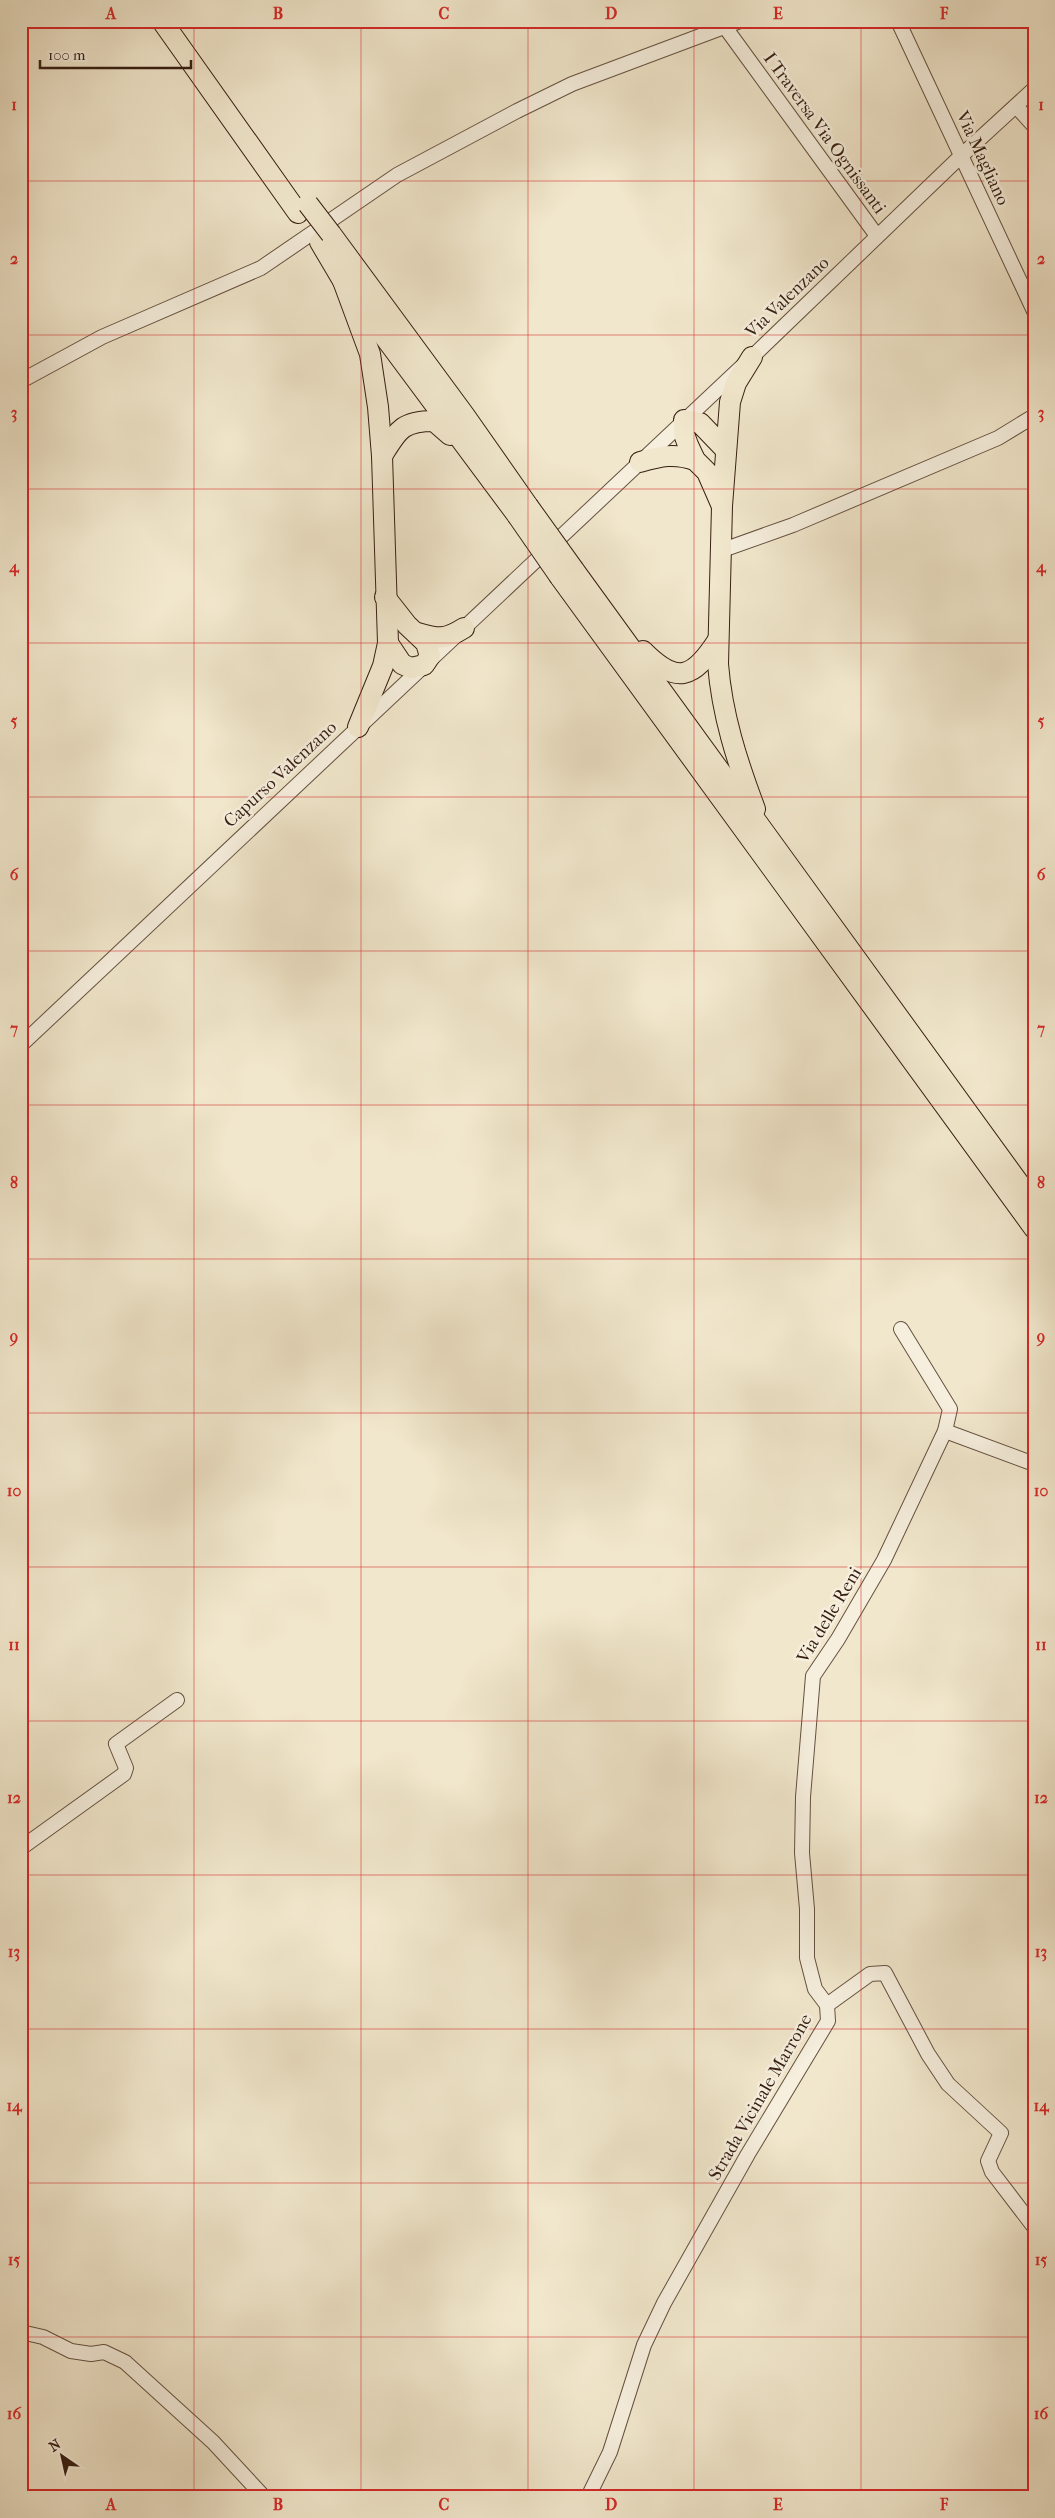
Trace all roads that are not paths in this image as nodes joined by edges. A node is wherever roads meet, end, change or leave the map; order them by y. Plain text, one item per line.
1 (162, 21) edge
2 (178, 21) edge
3 (740, 21) edge
4 (898, 21) edge
5 (725, 27) junction
6 (1034, 89) edge
7 (1016, 106) junction
8 (1034, 126) edge
9 (960, 156) junction
10 (303, 208) junction
11 (876, 236) junction
12 (325, 238) junction
13 (343, 281) junction
14 (1034, 311) edge
15 (752, 357) junction
16 (21, 381) edge
17 (1034, 416) edge
18 (684, 420) junction
19 (726, 450) junction
20 (382, 456) junction
21 (695, 460) junction
22 (640, 462) junction
23 (722, 506) junction
24 (518, 508) junction
25 (566, 531) joint
26 (720, 551) junction
27 (567, 574) junction
28 (385, 597) junction
29 (594, 598) junction
30 (464, 628) junction
31 (418, 633) junction
32 (718, 640) junction
33 (388, 643) junction
34 (424, 665) junction
35 (358, 727) junction
36 (764, 832) junction
37 (21, 1045) edge
38 (1034, 1204) edge
39 (1034, 1228) edge
40 (901, 1329) dead end
41 (945, 1431) junction
42 (1034, 1464) edge
43 (177, 1700) dead end
44 (21, 1848) edge
45 (827, 2005) junction
46 (1034, 2227) edge
47 (21, 2332) edge
48 (264, 2497) edge
49 (588, 2497) edge

1 - 10 highway
2 - 10 highway
3 - 5 street
4 - 9 street, Via Magliano
5 - 11 street, I Traversa Via Ognissanti
5 - 16 street
6 - 7 street, Via Valenzano
7 - 8 street
7 - 9 street, Via Valenzano
9 - 11 street, Via Valenzano
9 - 14 street, Via Magliano
10 - 12 highway
11 - 15 street, Via Valenzano
12 - 13 highway
12 - 24 highway
13 - 20 highway
13 - 24 highway
15 - 18 street, Via Valenzano
15 - 19 highway
17 - 26 street
18 - 19 highway
18 - 21 highway
18 - 22 street, Via Valenzano
19 - 23 highway
20 - 24 highway
20 - 28 highway
21 - 22 highway
21 - 23 highway
22 - 25 street, Via Valenzano
23 - 26 highway
24 - 27 highway, bridge
25 - 30 street, Capurso Valenzano
26 - 32 highway
27 - 29 highway
27 - 39 highway
28 - 31 highway
28 - 33 highway
29 - 32 highway
29 - 36 highway
30 - 31 highway
30 - 34 street, Capurso Valenzano
31 - 34 highway
32 - 36 highway
33 - 34 highway
33 - 35 highway
34 - 35 street, Capurso Valenzano
35 - 37 street, Capurso Valenzano
36 - 38 highway
40 - 41 street, Via delle Reni
41 - 42 street
41 - 45 street, Via delle Reni
43 - 44 street
45 - 46 street, Strada Vicinale Marrone
45 - 49 street, Strada Vicinale Marrone
47 - 48 street

